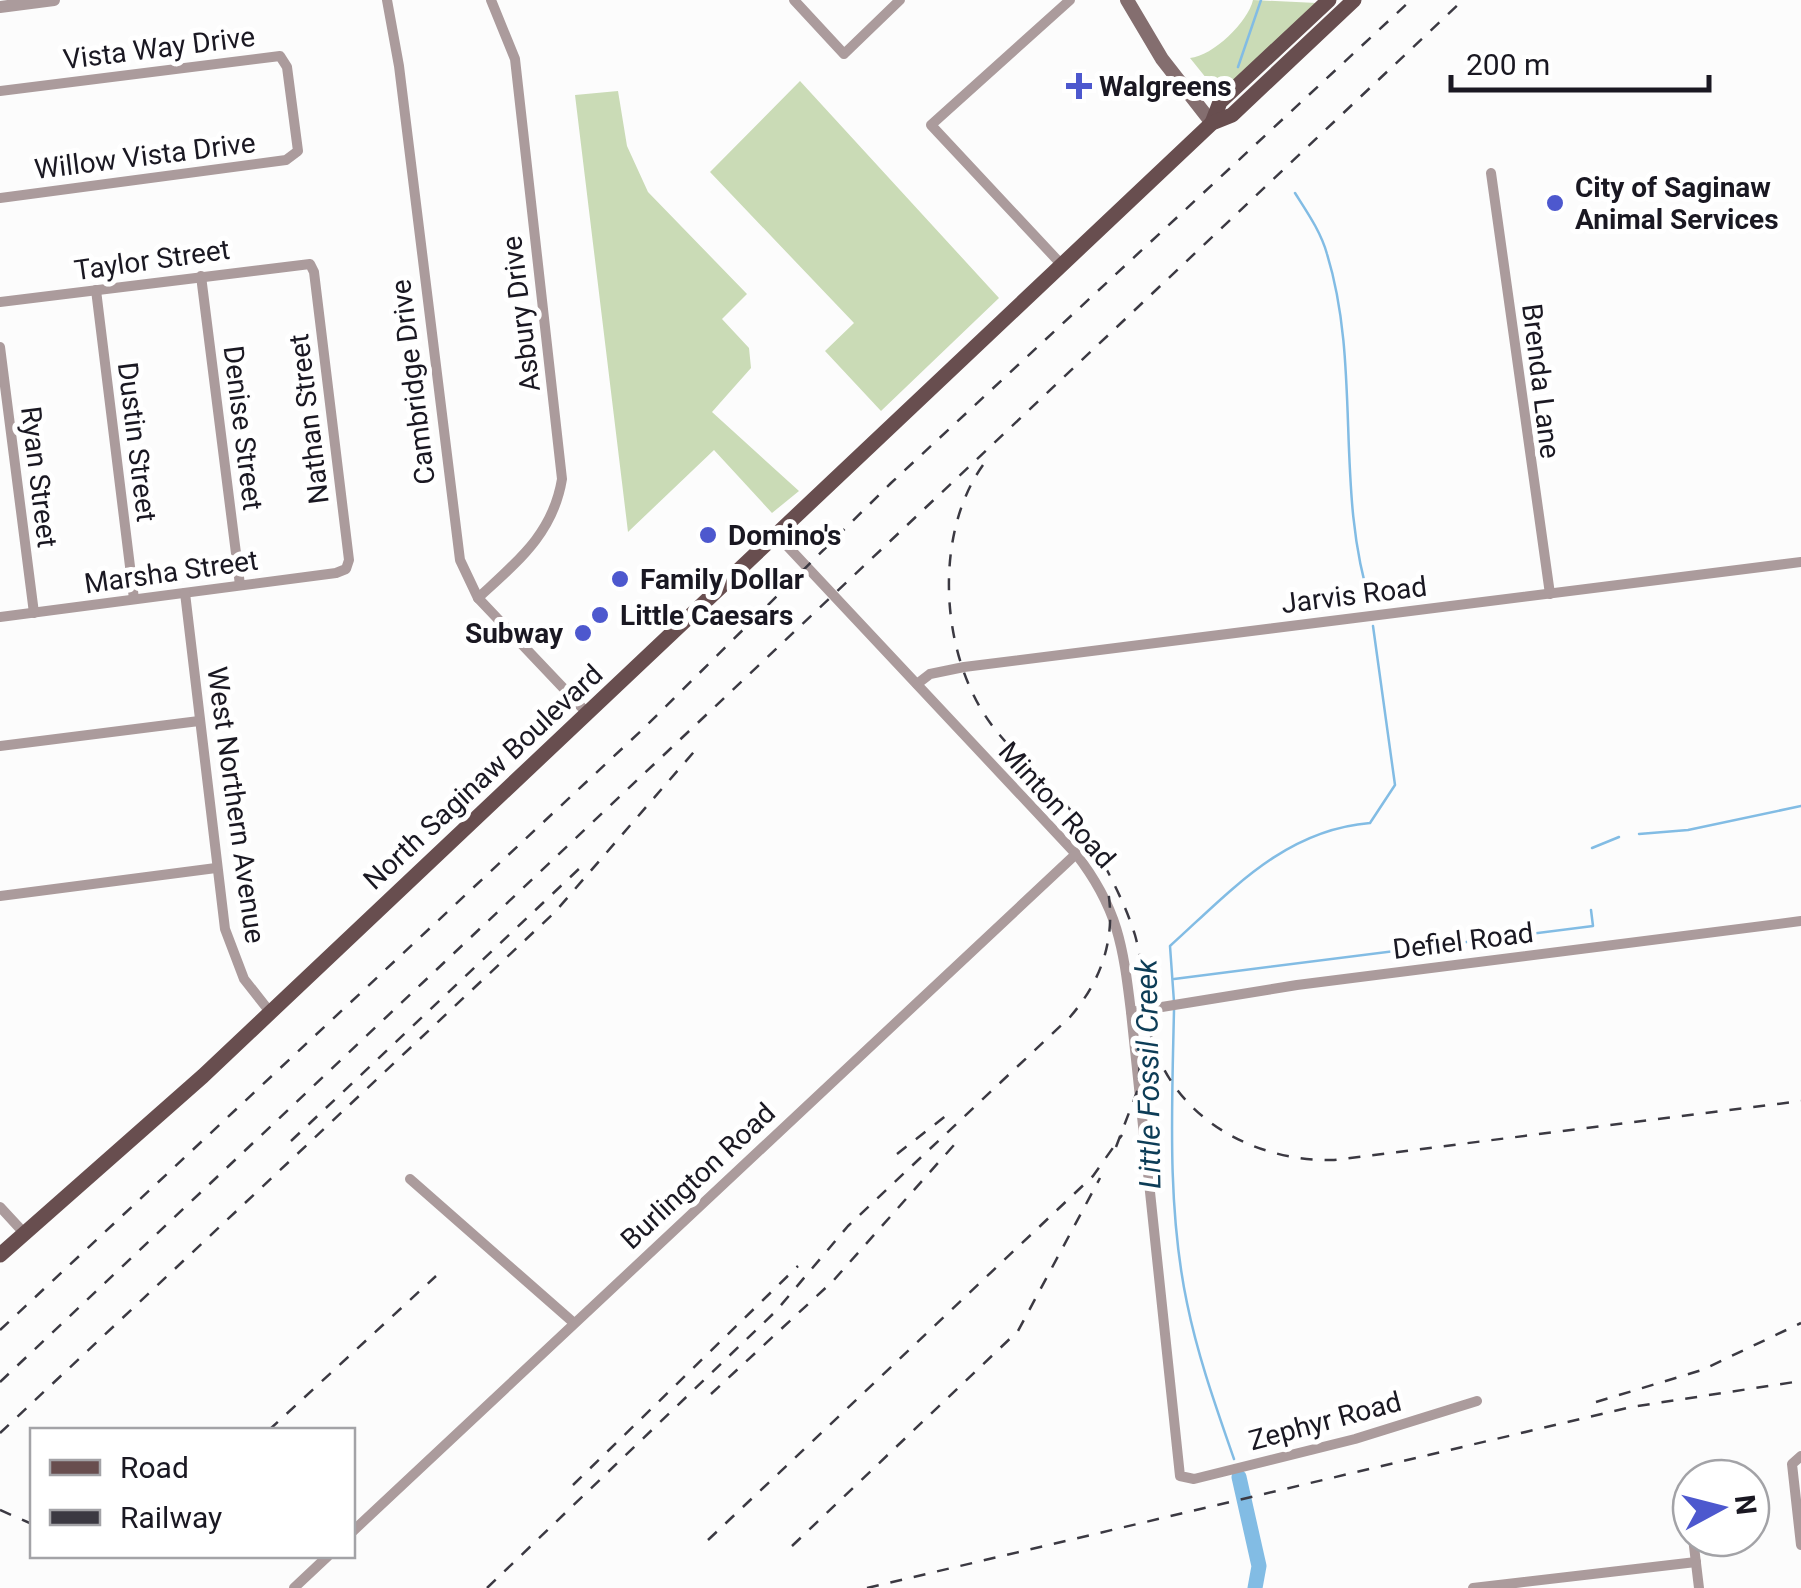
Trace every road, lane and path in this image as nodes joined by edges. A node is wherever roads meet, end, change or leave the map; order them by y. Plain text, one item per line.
1 (54, 0) edge
2 (387, 0) edge
3 (492, 0) edge
4 (794, 0) edge
5 (900, 0) edge
6 (1070, 0) edge
7 (1128, 0) edge
8 (1329, 0) edge
9 (1354, 0) edge
10 (0, 7) edge
11 (0, 91) edge
12 (1212, 123) junction
13 (296, 156) joint
14 (1491, 172) dead end
15 (0, 198) edge
16 (310, 264) joint
17 (1061, 264) junction
18 (201, 276) junction
19 (96, 290) junction
20 (0, 302) edge
21 (0, 347) edge
22 (776, 534) junction
23 (1801, 562) edge
24 (346, 569) joint
25 (240, 585) junction
26 (185, 593) junction
27 (1550, 594) junction
28 (478, 598) junction
29 (134, 599) junction
30 (34, 613) junction
31 (0, 617) edge
32 (916, 684) junction
33 (587, 713) junction
34 (199, 721) junction
35 (0, 746) edge
36 (1076, 854) junction
37 (216, 868) junction
38 (0, 896) edge
39 (1801, 920) edge
40 (270, 1012) junction
41 (1132, 1012) junction
42 (410, 1178) dead end
43 (0, 1206) edge
44 (25, 1234) junction
45 (0, 1255) edge
46 (574, 1323) junction
47 (1477, 1401) dead end
48 (1800, 1456) edge
49 (1183, 1478) joint
50 (355, 1529) edge
51 (1801, 1545) edge
52 (326, 1558) edge
53 (1696, 1558) edge
54 (1696, 1562) junction
55 (1496, 1587) edge
56 (294, 1588) edge
57 (1473, 1588) edge
58 (1699, 1588) edge

1 - 10 street
2 - 28 street, Cambridge Drive
3 - 28 street, Asbury Drive
4 - 5 street
6 - 17 street
7 - 12 main road
8 - 12 main road, North Saginaw Boulevard
9 - 12 main road, North Saginaw Boulevard
11 - 13 street, Vista Way Drive
12 - 17 main road, North Saginaw Boulevard
13 - 15 street, Willow Vista Drive
14 - 27 street, Brenda Lane
16 - 18 street, Taylor Street
16 - 24 street, Nathan Street
17 - 22 main road, North Saginaw Boulevard
18 - 19 street, Taylor Street
18 - 25 street, Denise Street
19 - 20 street, Taylor Street
19 - 29 street, Dustin Street
21 - 30 street, Ryan Street
22 - 32 street, Minton Road
22 - 33 main road, North Saginaw Boulevard
23 - 27 street, Jarvis Road
24 - 25 street, Marsha Street
25 - 26 street, Marsha Street
26 - 29 street, Marsha Street
26 - 34 street, West Northern Avenue
27 - 32 street, Jarvis Road
28 - 33 street, Cambridge Drive
29 - 30 street, Marsha Street
30 - 31 street, Marsha Street
32 - 36 street, Minton Road
33 - 40 main road, North Saginaw Boulevard
34 - 35 street
34 - 37 street, West Northern Avenue
36 - 41 street, Minton Road
36 - 46 street, Burlington Road
37 - 38 street
37 - 40 street, West Northern Avenue
39 - 41 street, Defiel Road
40 - 44 main road, North Saginaw Boulevard
41 - 49 street, Minton Road
42 - 46 street
43 - 44 street
44 - 45 main road, North Saginaw Boulevard
46 - 50 street, Burlington Road
47 - 49 street, Zephyr Road
48 - 51 street
52 - 56 street
53 - 54 street
54 - 55 street
54 - 58 street
55 - 57 street

